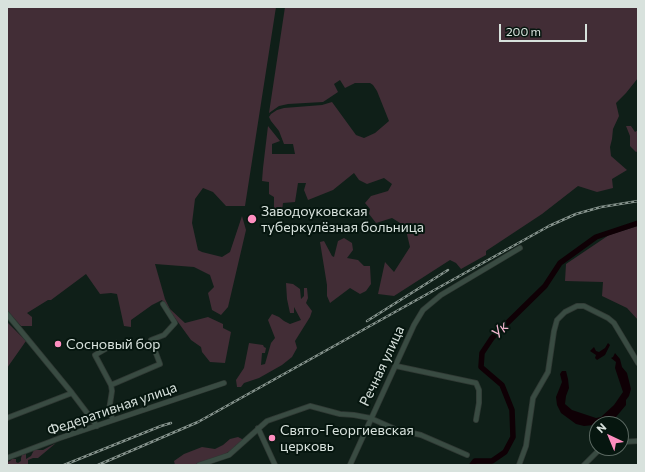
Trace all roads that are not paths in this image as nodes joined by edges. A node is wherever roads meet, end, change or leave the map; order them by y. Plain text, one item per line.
1 (520, 248) dead end
2 (163, 304) dead end
3 (7, 314) edge
4 (116, 342) dead end
5 (638, 363) edge
6 (396, 366) junction
7 (224, 383) dead end
8 (111, 385) junction
9 (72, 393) junction
10 (7, 418) edge
11 (370, 418) junction
12 (113, 420) junction
13 (476, 420) dead end
14 (97, 426) junction
15 (258, 428) junction
16 (467, 455) dead end
17 (593, 456) edge
18 (7, 458) edge
19 (199, 465) edge
20 (275, 465) edge
21 (350, 465) edge
22 (519, 465) edge
23 (584, 465) edge

1 - 6 street, Речная улица
2 - 8 street
3 - 9 street
4 - 8 street
5 - 22 street
6 - 11 street, Речная улица
6 - 13 street
7 - 12 street, Федеративная улица
8 - 12 street
9 - 10 street
9 - 14 street
11 - 15 street
11 - 16 street
11 - 21 street, Речная улица
12 - 14 street, Федеративная улица
14 - 18 street, Федеративная улица
15 - 19 street
15 - 20 street
17 - 23 street

